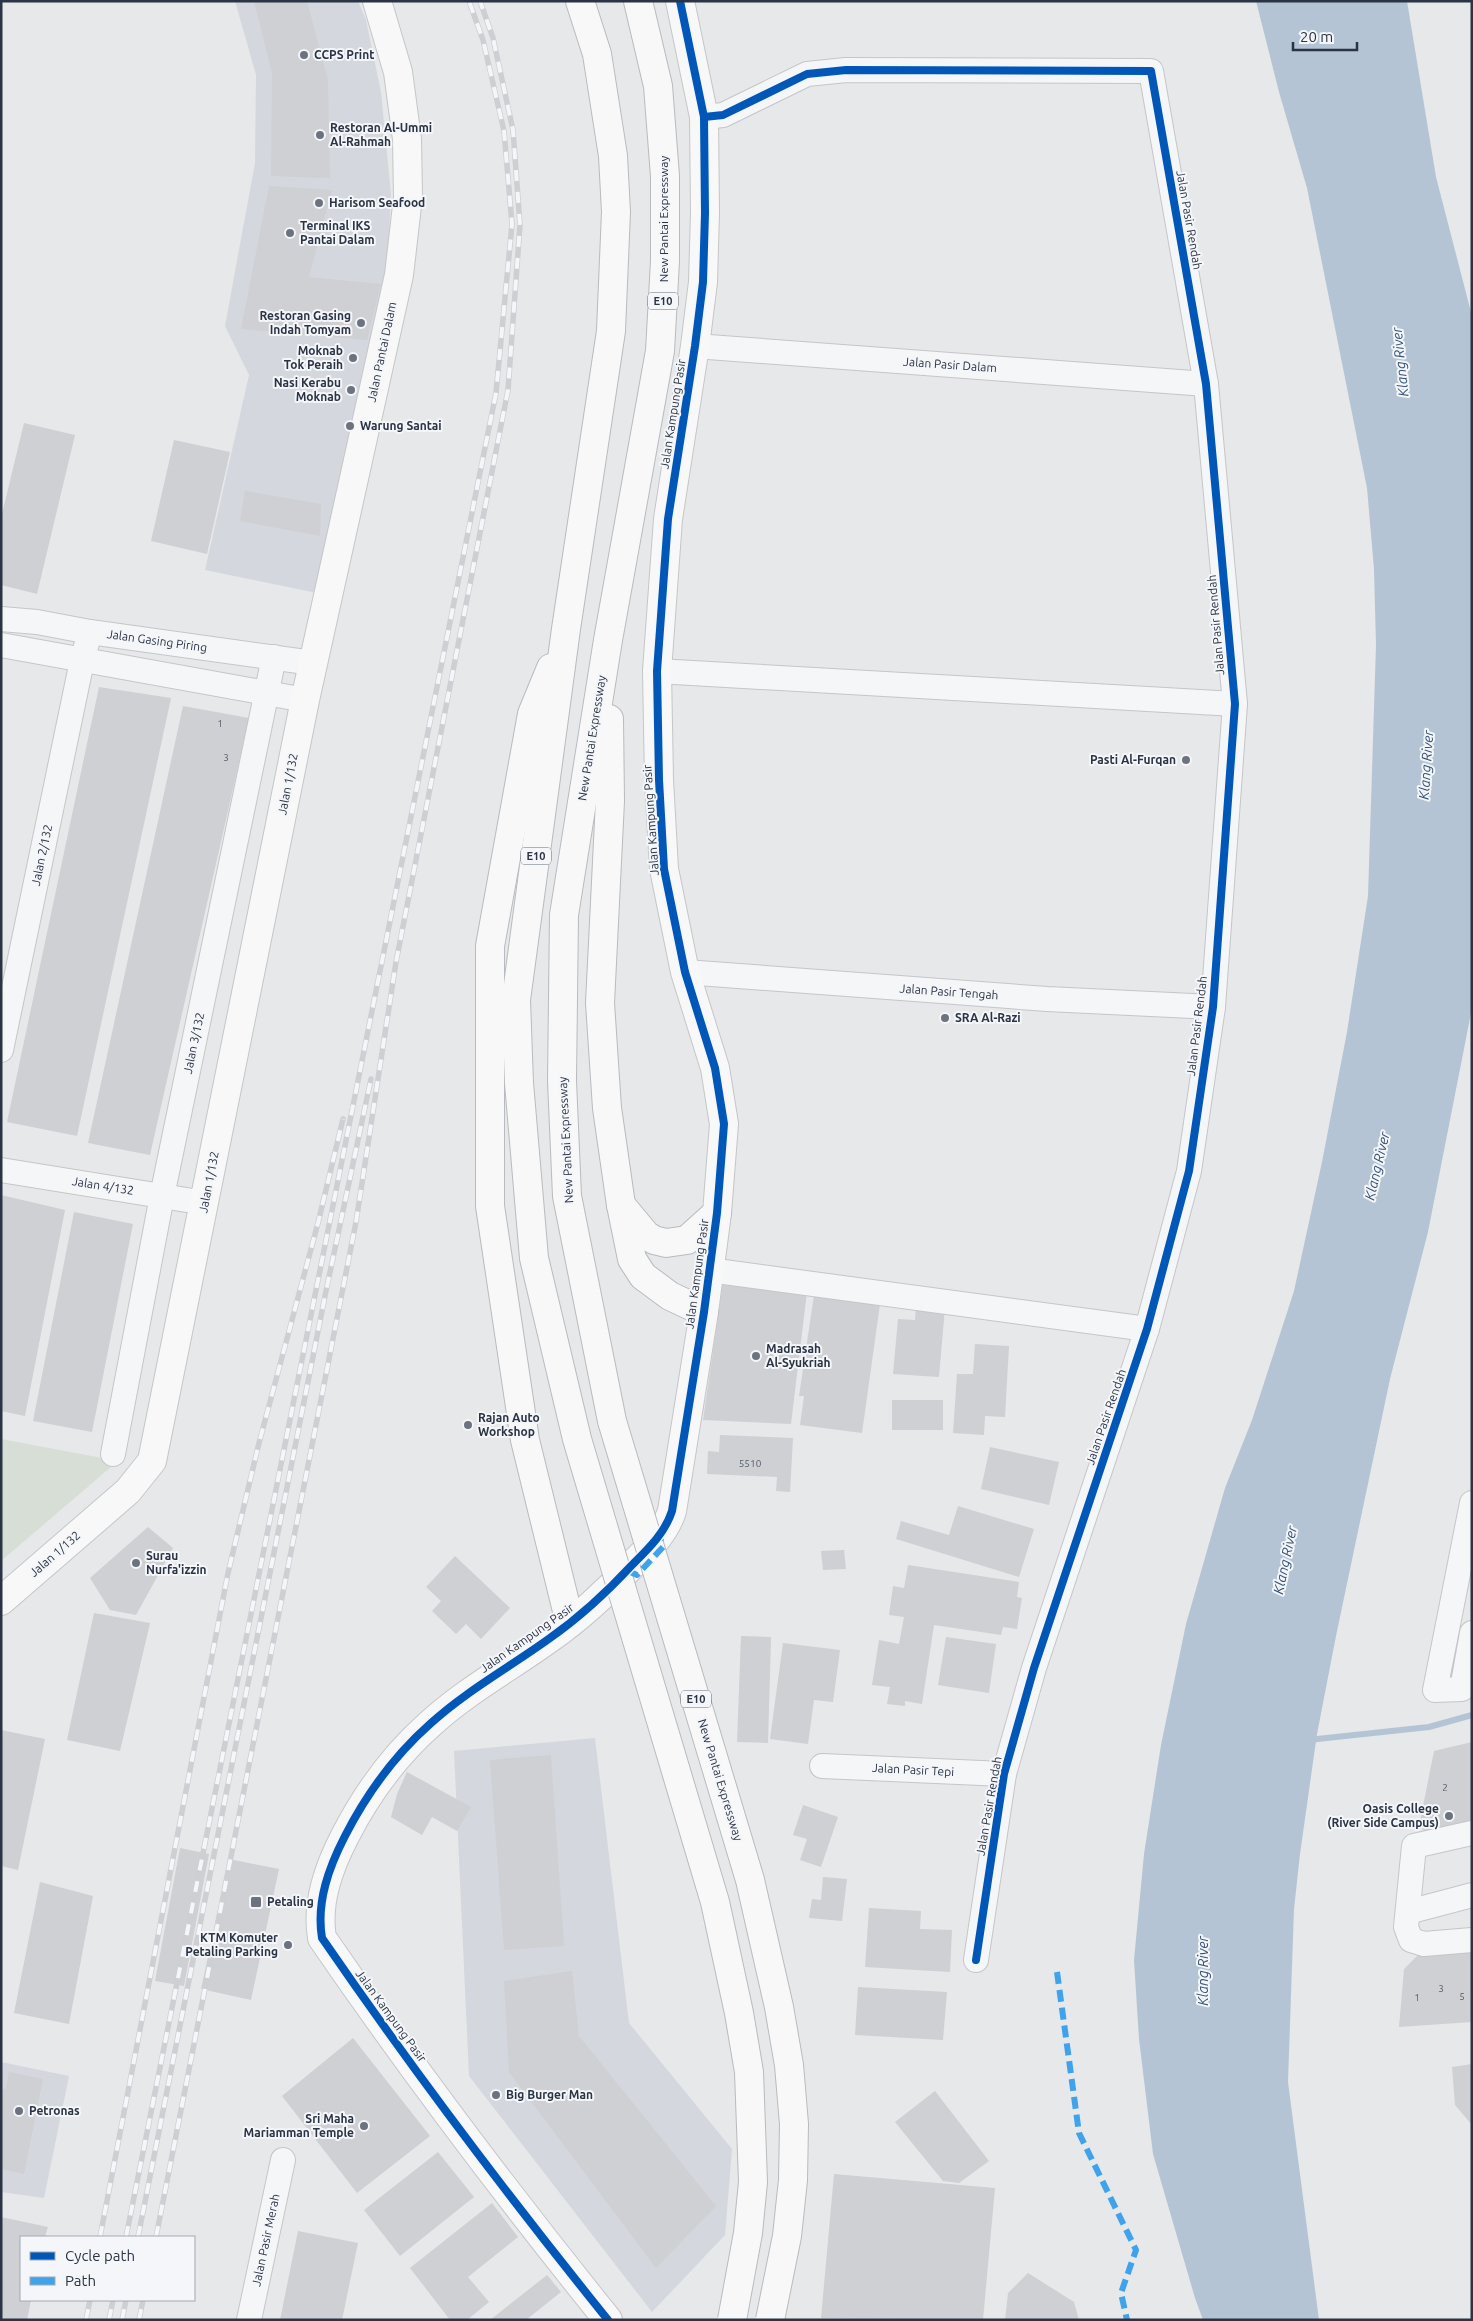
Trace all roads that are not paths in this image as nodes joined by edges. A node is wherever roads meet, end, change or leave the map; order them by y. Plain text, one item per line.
1 (377, 1) edge
2 (580, 1) edge
3 (638, 1) edge
4 (680, 1) edge
5 (704, 117) junction
6 (695, 346) junction
7 (1206, 384) junction
8 (1, 619) edge
9 (566, 629) junction
10 (90, 632) junction
11 (608, 640) junction
12 (1, 645) edge
13 (274, 657) junction
14 (82, 661) junction
15 (313, 663) junction
16 (657, 671) junction
17 (268, 694) junction
18 (305, 700) junction
19 (1235, 704) junction
20 (685, 972) junction
21 (1213, 1007) junction
22 (1, 1050) edge
23 (1, 1170) edge
24 (162, 1196) junction
25 (205, 1202) junction
26 (621, 1205) junction
27 (717, 1213) junction
28 (709, 1270) junction
29 (704, 1312) junction
30 (1148, 1329) junction
31 (113, 1454) dead end
32 (1472, 1503) edge
33 (1, 1601) edge
34 (570, 1623) junction
35 (1472, 1633) edge
36 (822, 1766) dead end
37 (1004, 1774) junction
38 (1472, 1833) edge
39 (1472, 1895) edge
40 (1408, 1912) junction
41 (1472, 1940) edge
42 (976, 1960) dead end
43 (283, 2160) dead end
44 (249, 2320) edge
45 (608, 2320) edge
46 (732, 2320) edge
47 (770, 2320) edge

1 - 15 main road, Jalan Pantai Dalam
2 - 9 main road, E10
3 - 11 main road, New Pantai Expressway / E10
4 - 5 main road, Jalan Kampung Pasir
5 - 6 main road, Jalan Kampung Pasir
5 - 7 street, Jalan Pasir Rendah
6 - 7 street, Jalan Pasir Dalam
6 - 16 main road, Jalan Kampung Pasir
7 - 19 street, Jalan Pasir Rendah
8 - 10 street, Jalan Gasing Piring
9 - 34 main road
9 - 46 main road, E10, bridge
10 - 13 street, Jalan Gasing Piring
10 - 14 street, Jalan 2/132
11 - 26 main road
11 - 47 main road, New Pantai Expressway / E10, bridge
12 - 14 street
13 - 15 street, Jalan Gasing Piring
13 - 17 street, Jalan 3/132
14 - 17 street
14 - 22 street, Jalan 2/132
15 - 18 main road, Jalan Pantai Dalam
16 - 19 street
16 - 20 main road, Jalan Kampung Pasir
17 - 18 street
17 - 24 street, Jalan 3/132
18 - 25 main road, Jalan 1/132
19 - 21 street, Jalan Pasir Rendah
20 - 21 street, Jalan Pasir Tengah
20 - 27 main road, Jalan Kampung Pasir
21 - 30 street, Jalan Pasir Rendah
23 - 24 street, Jalan 4/132
24 - 25 street, Jalan 4/132
24 - 31 street, Jalan 3/132
25 - 33 main road, Jalan 1/132
26 - 27 main road
26 - 29 main road
27 - 28 main road, Jalan Kampung Pasir
28 - 29 main road, Jalan Kampung Pasir
28 - 30 street
29 - 34 main road, Jalan Kampung Pasir
30 - 37 street, Jalan Pasir Rendah
32 - 35 street
34 - 45 main road, Jalan Kampung Pasir
36 - 37 street, Jalan Pasir Tepi
37 - 42 street, Jalan Pasir Rendah
38 - 40 street
39 - 40 street
40 - 41 street
43 - 44 street, Jalan Pasir Merah

